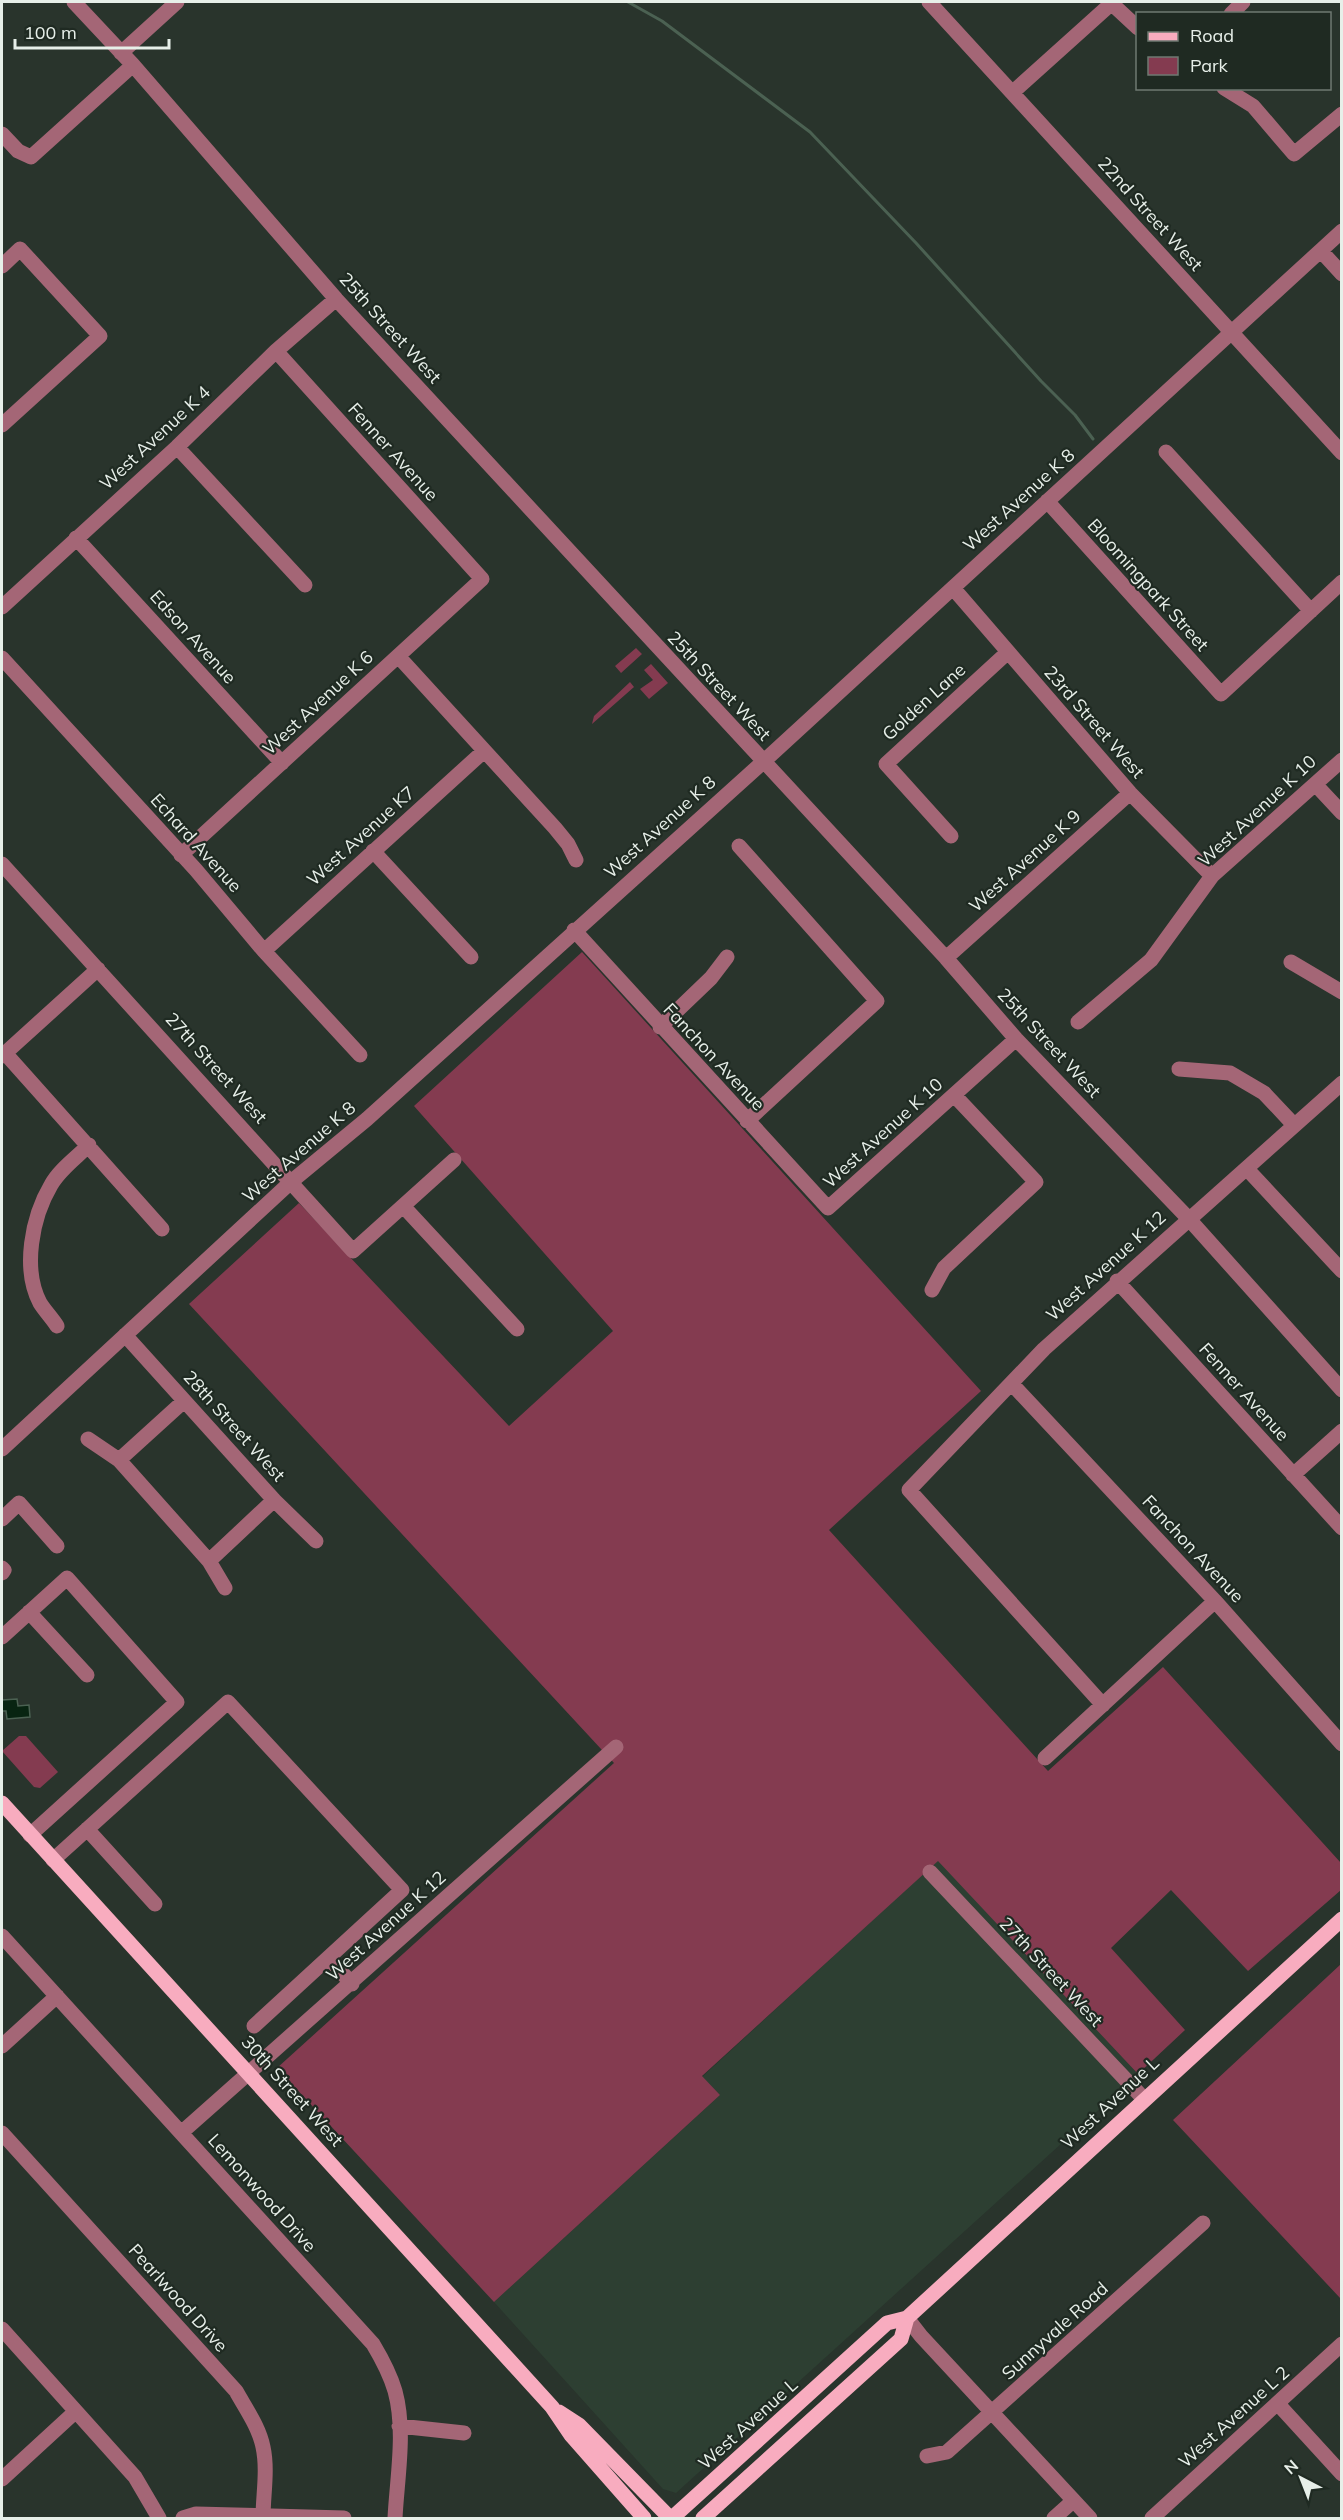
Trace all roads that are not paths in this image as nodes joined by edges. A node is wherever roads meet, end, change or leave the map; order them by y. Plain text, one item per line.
1 (74, 2) edge
2 (177, 2) edge
3 (929, 2) edge
4 (1111, 2) edge
5 (1136, 27) edge
6 (122, 53) junction
7 (133, 65) junction
8 (1227, 90) edge
9 (1013, 92) junction
10 (1341, 114) edge
11 (2, 135) edge
12 (1341, 231) edge
13 (1321, 251) junction
14 (2, 266) edge
15 (1341, 273) edge
16 (336, 299) junction
17 (1233, 333) junction
18 (276, 351) junction
19 (2, 425) edge
20 (177, 447) junction
21 (1166, 452) dead end
22 (1341, 453) edge
23 (1047, 501) junction
24 (76, 538) junction
25 (482, 579) joint
26 (1341, 582) edge
27 (305, 585) dead end
28 (953, 588) junction
29 (2, 607) edge
30 (1311, 611) junction
31 (1008, 652) junction
32 (398, 656) junction
33 (2, 658) edge
34 (484, 751) junction
35 (1341, 760) edge
36 (763, 762) junction
37 (282, 763) junction
38 (1315, 784) junction
39 (1131, 793) junction
40 (1341, 813) edge
41 (951, 836) dead end
42 (739, 846) dead end
43 (374, 851) junction
44 (181, 855) junction
45 (576, 860) dead end
46 (2, 864) edge
47 (1212, 876) junction
48 (574, 930) junction
49 (264, 951) junction
50 (471, 957) dead end
51 (728, 957) dead end
52 (946, 958) junction
53 (1291, 962) dead end
54 (98, 969) junction
55 (1341, 992) edge
56 (1078, 1022) dead end
57 (660, 1027) junction
58 (1016, 1039) junction
59 (3, 1054) edge
60 (360, 1055) dead end
61 (1179, 1069) dead end
62 (1341, 1083) edge
63 (954, 1095) junction
64 (747, 1121) junction
65 (1294, 1125) junction
66 (89, 1144) junction
67 (454, 1160) dead end
68 (1247, 1169) junction
69 (292, 1180) junction
70 (404, 1207) junction
71 (828, 1208) joint
72 (1188, 1218) junction
73 (162, 1229) dead end
74 (1341, 1271) edge
75 (1117, 1281) junction
76 (932, 1290) dead end
77 (57, 1326) dead end
78 (517, 1329) dead end
79 (125, 1335) junction
80 (1012, 1384) junction
81 (1341, 1390) edge
82 (184, 1401) junction
83 (1341, 1431) edge
84 (88, 1439) dead end
85 (2, 1449) edge
86 (119, 1460) junction
87 (1293, 1474) junction
88 (274, 1500) junction
89 (2, 1519) edge
90 (1341, 1528) edge
91 (316, 1541) dead end
92 (57, 1546) dead end
93 (208, 1561) junction
94 (2, 1568) edge
95 (2, 1573) edge
96 (225, 1588) dead end
97 (1215, 1601) junction
98 (29, 1612) junction
99 (2, 1636) edge
100 (87, 1675) dead end
101 (1103, 1705) junction
102 (1341, 1744) edge
103 (616, 1747) dead end
104 (1046, 1758) dead end
105 (2, 1803) edge
106 (87, 1828) junction
107 (30, 1835) junction
108 (53, 1860) junction
109 (930, 1872) dead end
110 (155, 1904) dead end
111 (1341, 1919) edge
112 (2, 1936) edge
113 (329, 1958) junction
114 (352, 1984) junction
115 (57, 1996) junction
116 (254, 2026) dead end
117 (2, 2046) edge
118 (250, 2074) junction
119 (1144, 2099) junction
120 (2, 2133) edge
121 (181, 2133) junction
122 (1203, 2223) dead end
123 (907, 2318) junction
124 (2, 2329) edge
125 (1341, 2344) edge
126 (1278, 2404) junction
127 (552, 2407) junction
128 (75, 2412) junction
129 (993, 2413) junction
130 (399, 2426) junction
131 (464, 2433) dead end
132 (927, 2456) dead end
133 (1341, 2474) edge
134 (2, 2479) edge
135 (1073, 2501) junction
136 (263, 2517) edge
137 (159, 2518) edge
138 (183, 2518) edge
139 (344, 2518) edge
140 (395, 2518) edge
141 (644, 2518) edge
142 (671, 2518) edge
143 (703, 2518) edge
144 (1054, 2518) edge
145 (1090, 2518) edge
146 (1152, 2518) edge

1 - 6 street, 25th Street West
2 - 6 street
3 - 9 street, 22nd Street West
4 - 5 street
4 - 9 street
6 - 7 street, 25th Street West
7 - 11 street
7 - 16 street, 25th Street West
8 - 10 street
9 - 17 street, 22nd Street West
12 - 13 street, West Avenue K 8
13 - 15 street
13 - 17 street, West Avenue K 8
14 - 19 street
16 - 18 street, West Avenue K 4
16 - 36 street, 25th Street West
17 - 22 street, 22nd Street West
17 - 23 street, West Avenue K 8
18 - 20 street, West Avenue K 4
18 - 25 street, Fenner Avenue
20 - 24 street, West Avenue K 4
20 - 27 street
21 - 30 street
23 - 28 street, West Avenue K 8
23 - 30 street, Bloomingpark Street
24 - 29 street, West Avenue K 4
24 - 37 street, Edson Avenue
25 - 32 street, West Avenue K 6
26 - 30 street
28 - 31 street, 23rd Street West
28 - 36 street, West Avenue K 8
31 - 39 street, 23rd Street West
31 - 41 street, Golden Lane
32 - 34 street
32 - 37 street, West Avenue K 6
33 - 44 street, Echard Avenue
34 - 43 street, West Avenue K7
34 - 45 street
35 - 38 street, West Avenue K 10
36 - 48 street, West Avenue K 8
36 - 52 street, 25th Street West
37 - 44 street, West Avenue K 6
38 - 40 street
38 - 47 street, West Avenue K 10
39 - 47 street, 23rd Street West
39 - 52 street, West Avenue K 9
42 - 64 street
43 - 49 street, West Avenue K7
43 - 50 street
44 - 49 street, Echard Avenue
46 - 54 street, 27th Street West
47 - 56 street, West Avenue K 10
48 - 57 street, Fanchon Avenue
48 - 69 street, West Avenue K 8
49 - 60 street, Echard Avenue
51 - 57 street
52 - 58 street, 25th Street West
53 - 55 street
54 - 59 street
54 - 69 street, 27th Street West
57 - 64 street, Fanchon Avenue
58 - 63 street, West Avenue K 10
58 - 72 street, 25th Street West
59 - 66 street
61 - 65 street
62 - 65 street, West Avenue K 12
63 - 71 street, West Avenue K 10
63 - 76 street
64 - 71 street, Fanchon Avenue
65 - 68 street, West Avenue K 12
66 - 73 street
66 - 77 street
67 - 70 street
68 - 72 street, West Avenue K 12
68 - 74 street
69 - 70 street, 27th Street West
69 - 79 street, West Avenue K 8
70 - 78 street
72 - 75 street, West Avenue K 12
72 - 81 street, 25th Street West
75 - 80 street, West Avenue K 12
75 - 87 street, Fenner Avenue
79 - 82 street, 28th Street West
79 - 85 street, West Avenue K 8
80 - 97 street, Fanchon Avenue
80 - 101 street, West Avenue K 12
82 - 86 street
82 - 88 street, 28th Street West
83 - 87 street
84 - 86 street
86 - 93 street
87 - 90 street, Fenner Avenue
88 - 91 street, 28th Street West
88 - 93 street
89 - 92 street
93 - 96 street
94 - 95 street
97 - 101 street
97 - 102 street, Fanchon Avenue
98 - 99 street
98 - 100 street
98 - 107 street
101 - 104 street
103 - 114 street, West Avenue K 12
105 - 107 main road, 30th Street West
106 - 108 street
106 - 110 street
106 - 113 street
107 - 108 main road, 30th Street West
108 - 118 main road, 30th Street West
109 - 119 street, 27th Street West
111 - 119 main road, West Avenue L
112 - 115 street, Lemonwood Drive
113 - 114 street
113 - 116 street
114 - 118 street, West Avenue K 12
115 - 117 street
115 - 121 street, Lemonwood Drive
118 - 121 street, West Avenue K 12
118 - 127 main road, 30th Street West
119 - 123 main road, West Avenue L
120 - 136 street, Pearlwood Drive
121 - 130 street, Lemonwood Drive
122 - 129 street, Sunnyvale Road
123 - 129 street
123 - 142 main road, West Avenue L
123 - 143 main road, West Avenue L
124 - 128 street
125 - 126 street, West Avenue L 2
126 - 133 street
126 - 146 street, West Avenue L 2
127 - 141 main road, 30th Street West
127 - 142 main road, 30th Street West
128 - 134 street
128 - 137 street
129 - 132 street, Sunnyvale Road
129 - 135 street
130 - 131 street
130 - 140 street, Lemonwood Drive
135 - 144 street
135 - 145 street
136 - 138 street
136 - 139 street

